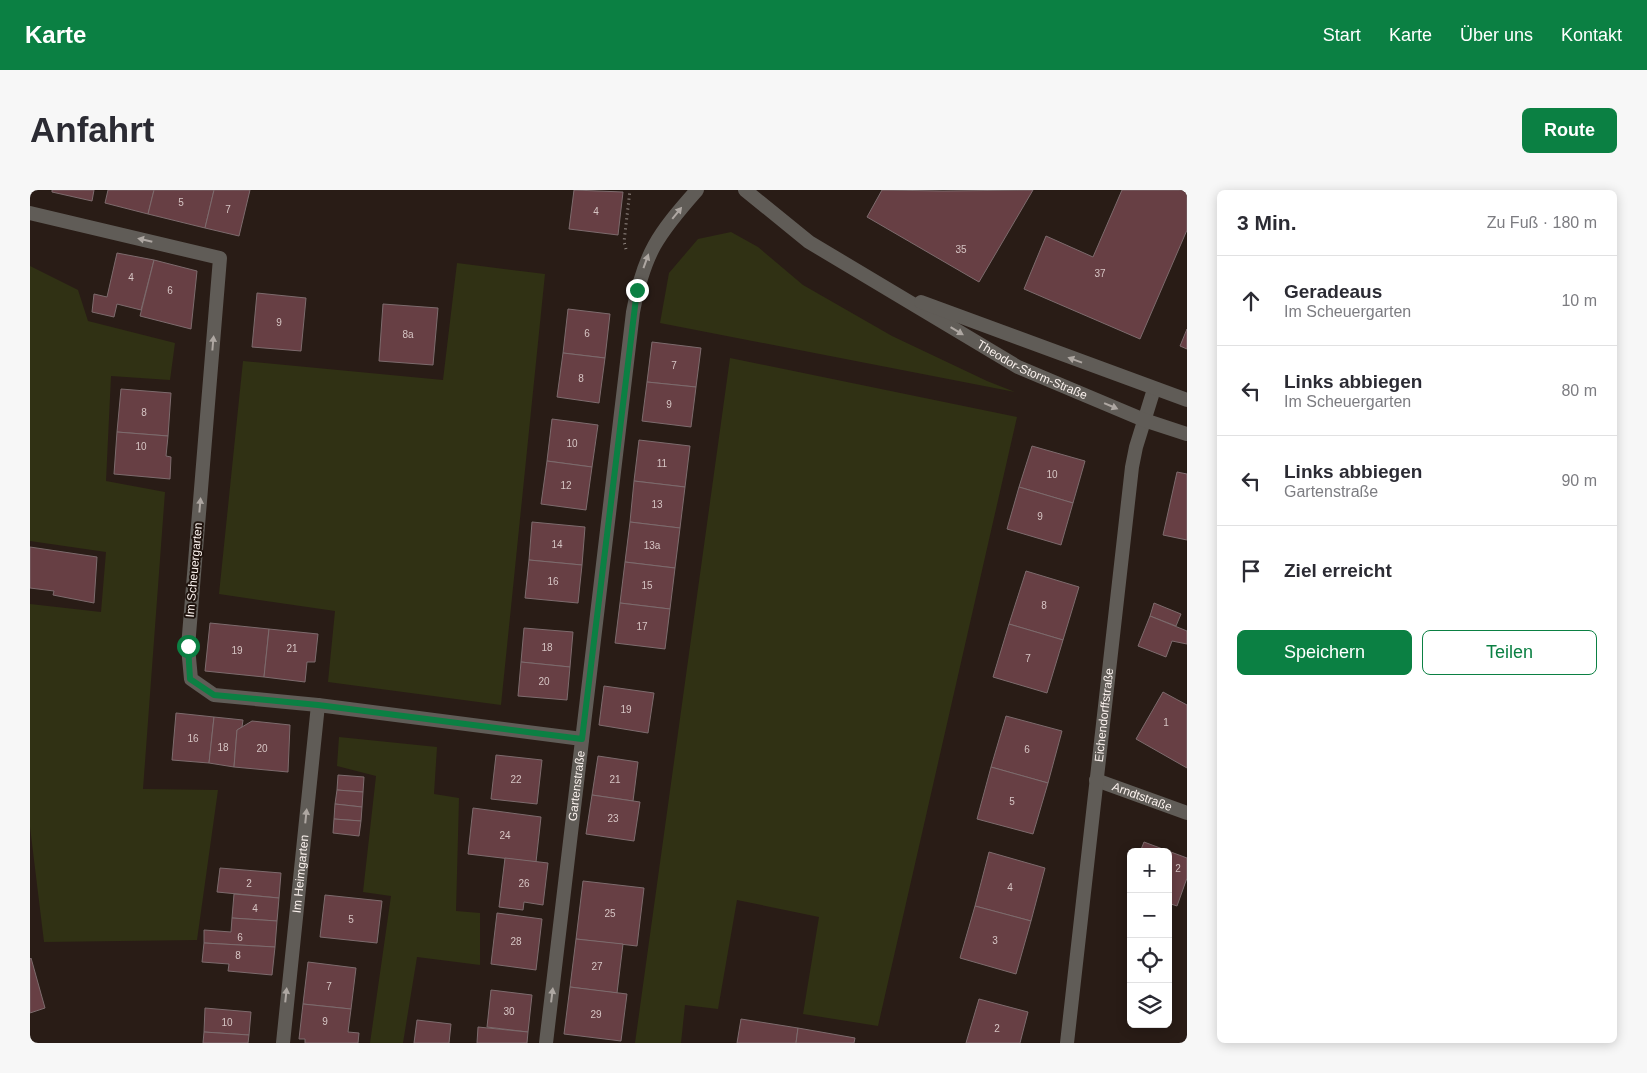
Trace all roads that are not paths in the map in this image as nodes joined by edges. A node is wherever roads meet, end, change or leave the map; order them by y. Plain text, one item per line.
1 (697, 190) edge
2 (745, 190) edge
3 (30, 213) edge
4 (885, 288) junction
5 (1154, 389) junction
6 (1187, 400) edge
7 (1144, 420) junction
8 (1187, 434) edge
9 (318, 705) junction
10 (582, 739) junction
11 (1096, 780) junction
12 (1187, 813) edge
13 (283, 1043) edge
14 (546, 1043) edge
15 (1067, 1043) edge

10 -> 1 street, Gartenstraße
2 - 4 street, Theodor-Storm-Straße
9 -> 3 street, Im Scheuergarten
5 -> 4 street, Theodor-Storm-Straße
4 -> 7 street, Theodor-Storm-Straße
5 - 6 street, Theodor-Storm-Straße
5 - 7 street, Eichendorffstraße
7 - 8 street, Theodor-Storm-Straße
7 - 11 street, Eichendorffstraße
9 - 10 street, Im Scheuergarten
13 -> 9 street, Im Heimgarten
14 -> 10 street, Gartenstraße
11 - 12 street, Arndtstraße
11 - 15 street, Eichendorffstraße

